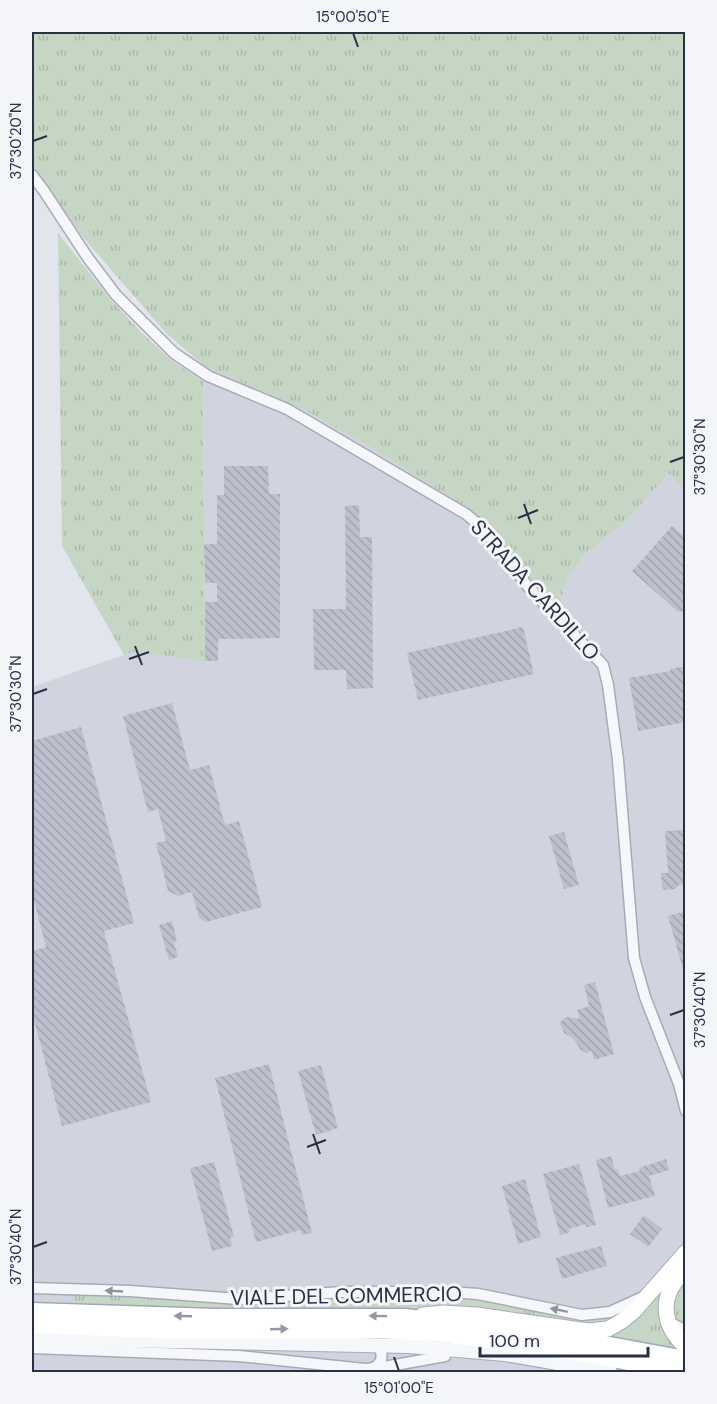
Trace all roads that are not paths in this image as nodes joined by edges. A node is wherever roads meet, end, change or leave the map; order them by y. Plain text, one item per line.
1 (32, 175) edge
2 (682, 1083) edge
3 (686, 1112) edge
4 (685, 1252) edge
5 (686, 1271) edge
6 (32, 1288) edge
7 (653, 1290) junction
8 (32, 1311) edge
9 (405, 1317) junction
10 (669, 1322) junction
11 (32, 1325) edge
12 (686, 1331) edge
13 (32, 1338) edge
14 (378, 1345) junction
15 (686, 1347) edge
16 (32, 1348) edge
17 (445, 1348) junction
18 (686, 1359) edge
19 (365, 1370) edge
20 (610, 1372) edge
21 (677, 1372) edge

1 - 2 street, STRADA CARDILLO
2 - 3 street, STRADA CARDILLO
4 - 7 main road
5 - 10 main road
7 -> 6 street, VIALE DEL COMMERCIO
7 - 9 main road
9 -> 8 main road
9 - 18 main road
10 - 12 street
10 - 15 main road
11 -> 21 main road
13 - 14 street
14 - 17 street
14 - 19 street
16 - 19 street
17 - 19 street
17 - 20 street

